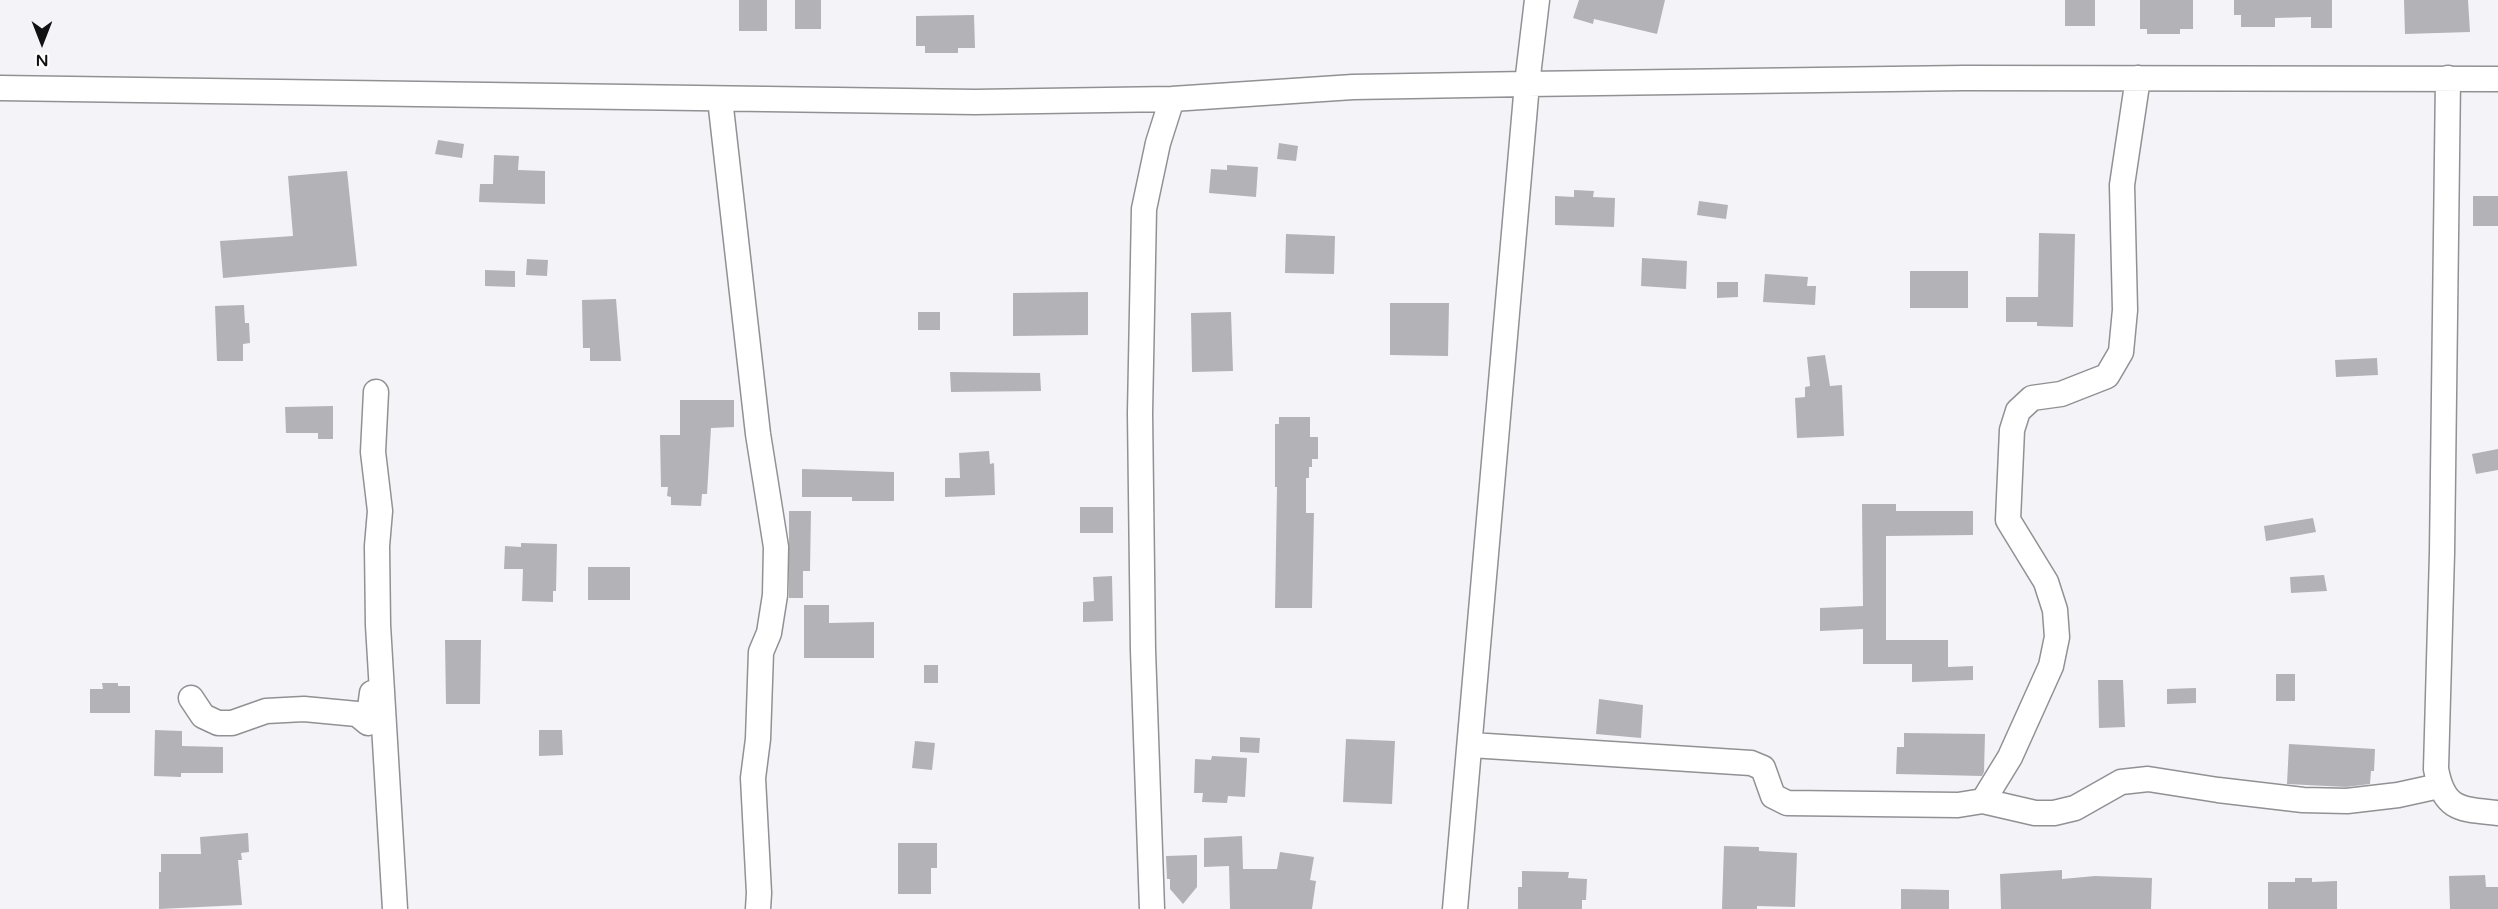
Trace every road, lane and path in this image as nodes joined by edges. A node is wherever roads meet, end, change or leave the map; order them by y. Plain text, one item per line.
1 (1538, 0) edge
2 (2138, 78) junction
3 (2448, 78) junction
4 (2498, 79) edge
5 (1527, 84) junction
6 (0, 88) edge
7 (720, 99) junction
8 (1172, 99) junction
9 (376, 392) dead end
10 (378, 625) junction
11 (191, 698) dead end
12 (1471, 745) junction
13 (2439, 786) junction
14 (1983, 801) junction
15 (2498, 813) edge
16 (395, 909) edge
17 (758, 909) edge
18 (1152, 909) edge
19 (1455, 909) edge

1 - 5 street
2 - 3 street
2 - 5 street
2 - 14 street
3 - 4 street
3 - 13 street
5 - 8 street
5 - 12 street
6 - 7 street
7 - 8 street
7 - 17 street
8 - 18 street
9 - 10 street
10 - 11 street
10 - 16 street
12 - 14 street
12 - 19 street
13 - 14 street
13 - 15 street

